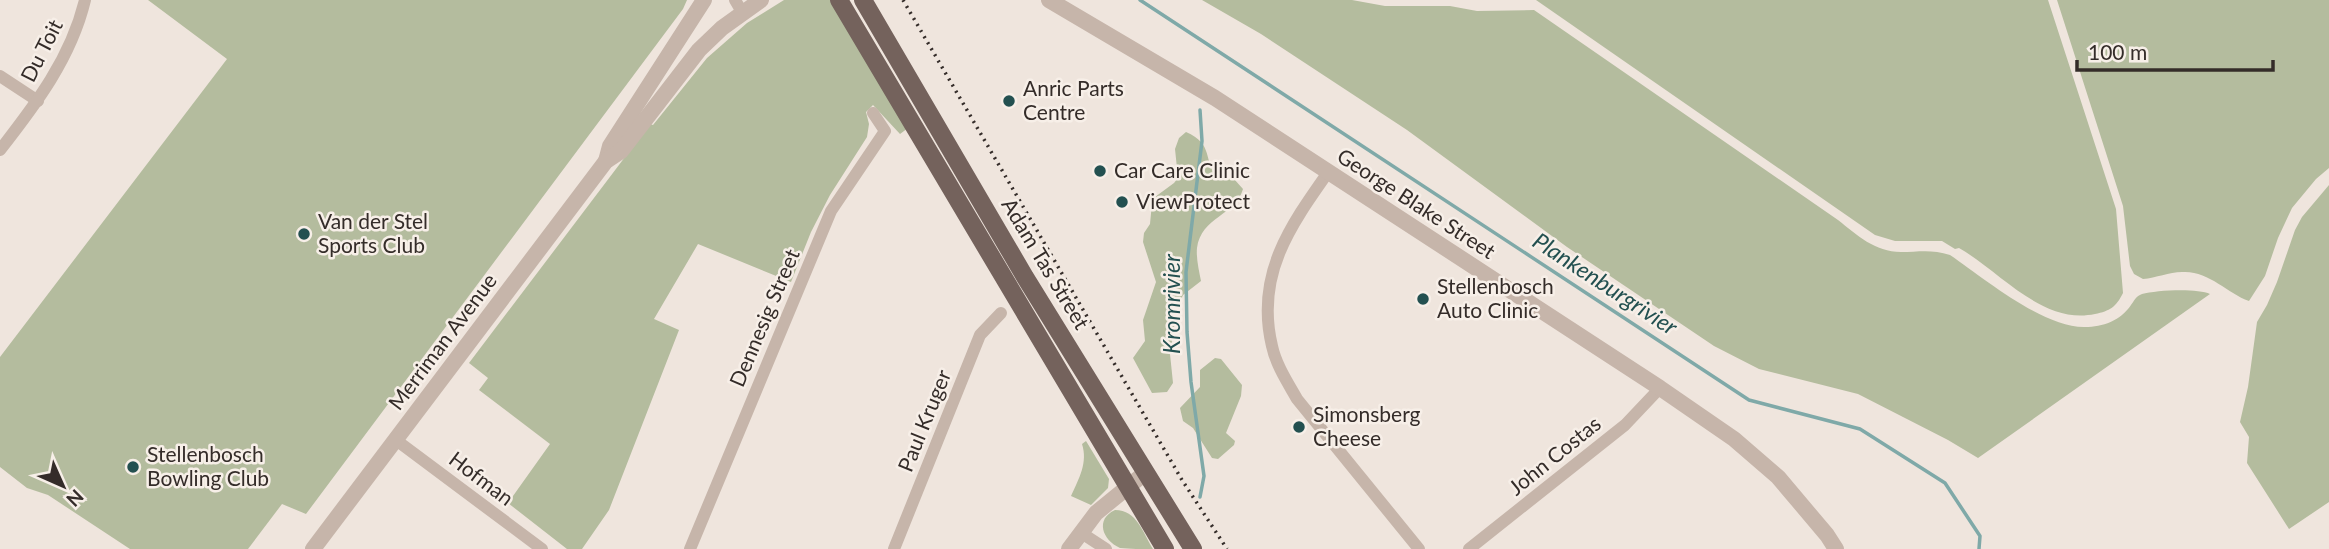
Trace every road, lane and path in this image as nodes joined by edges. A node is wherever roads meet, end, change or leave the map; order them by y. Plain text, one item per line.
1 (85, 0) edge
2 (704, 0) edge
3 (761, 0) edge
4 (839, 0) edge
5 (863, 0) edge
6 (1049, 0) edge
7 (738, 6) edge
8 (0, 76) edge
9 (38, 101) junction
10 (873, 113) dead end
11 (0, 150) edge
12 (606, 161) junction
13 (1329, 171) junction
14 (1001, 313) dead end
15 (1660, 388) junction
16 (396, 440) junction
17 (1145, 473) junction
18 (1126, 486) junction
19 (1080, 532) junction
20 (313, 549) edge
21 (542, 549) edge
22 (690, 549) edge
23 (894, 549) edge
24 (1069, 549) edge
25 (1106, 549) edge
26 (1165, 549) edge
27 (1193, 549) edge
28 (1419, 549) edge
29 (1469, 549) edge
30 (1836, 549) edge

1 - 9 street, Du Toit
2 - 12 street, Merriman Avenue
3 - 7 street, Merriman Avenue
4 - 18 main road, Adam Tas Street
5 - 17 main road, Adam Tas Street
6 - 13 street, George Blake Street
7 - 12 street, Merriman Avenue
8 - 9 street
9 - 11 street, Du Toit
10 - 22 street, Dennesig Street
12 - 16 street, Merriman Avenue
13 - 15 street, George Blake Street
13 - 28 street
14 - 23 street, Paul Kruger
15 - 29 street, John Costas
15 - 30 street, George Blake Street
16 - 20 street, Merriman Avenue
16 - 21 street, Hofman
17 - 18 street
17 - 27 main road, Adam Tas Street
18 - 19 street
18 - 26 main road, Adam Tas Street
19 - 24 street
19 - 25 street

